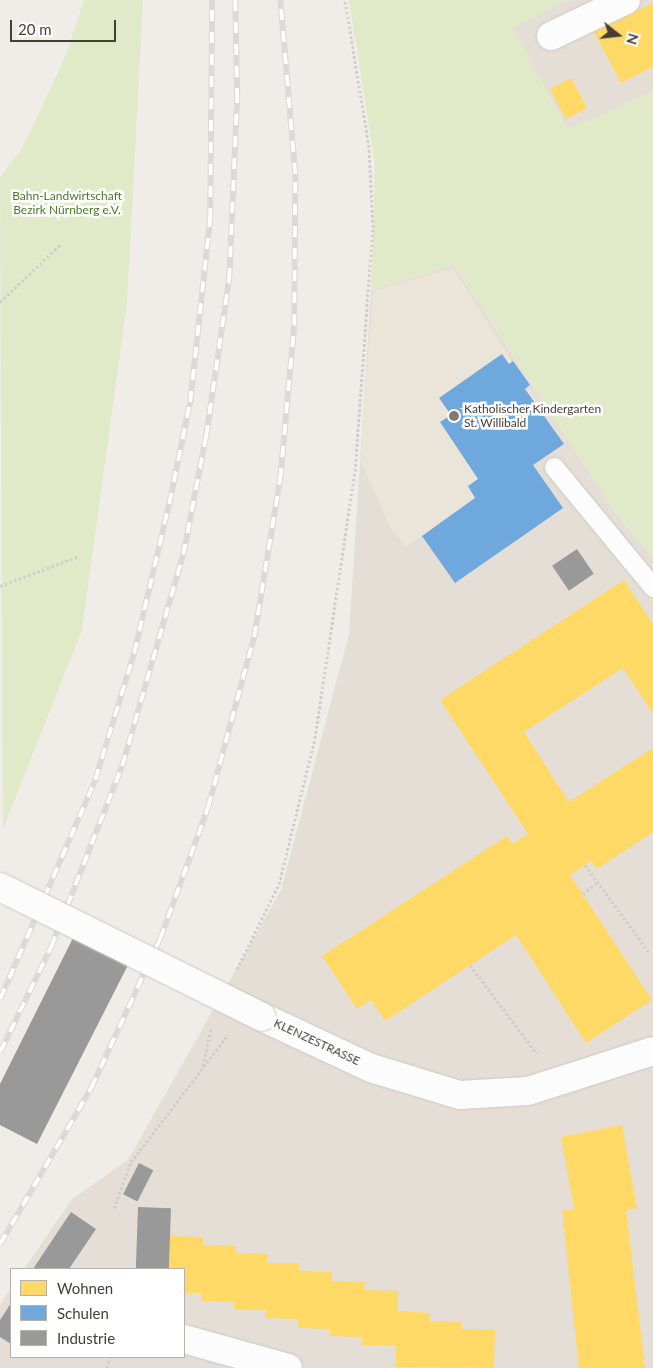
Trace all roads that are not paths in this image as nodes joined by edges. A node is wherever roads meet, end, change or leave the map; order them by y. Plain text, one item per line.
1 (626, 0) edge
2 (551, 36) dead end
3 (554, 467) dead end
4 (653, 587) edge
5 (0, 887) edge
6 (653, 1051) edge
7 (185, 1339) edge
8 (288, 1368) edge

1 - 2 street
3 - 4 lane
5 - 6 street, KLENZESTRASSE, bridge
7 - 8 street

